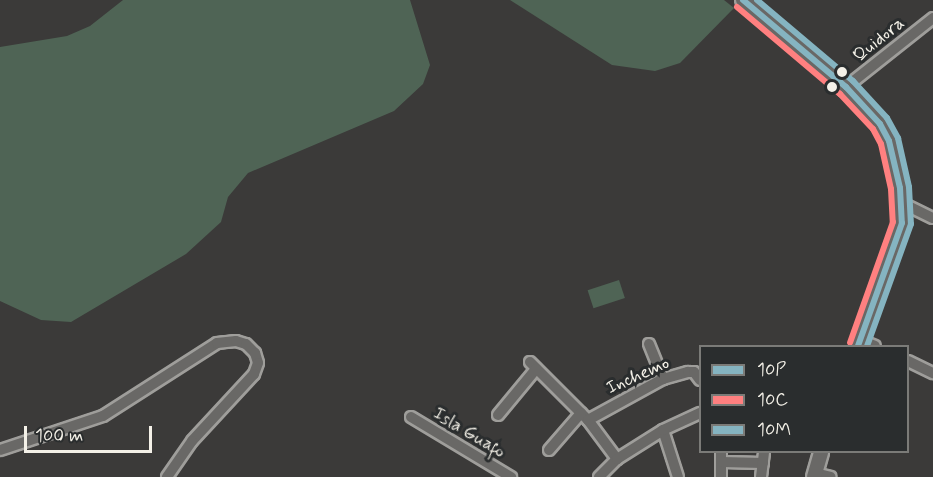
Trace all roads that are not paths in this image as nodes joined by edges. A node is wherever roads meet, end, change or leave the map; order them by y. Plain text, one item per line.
1 (743, 0) edge
2 (933, 18) edge
3 (846, 87) junction
4 (902, 203) junction
5 (933, 218) edge
6 (859, 343) edge
7 (649, 344) dead end
8 (909, 361) edge
9 (933, 373) edge
10 (663, 379) junction
11 (699, 380) edge
12 (699, 413) edge
13 (498, 415) dead end
14 (584, 416) junction
15 (411, 417) dead end
16 (663, 430) junction
17 (0, 450) edge
18 (549, 450) dead end
19 (764, 453) edge
20 (821, 453) edge
21 (721, 457) edge
22 (617, 459) junction
23 (763, 463) junction
24 (814, 475) edge
25 (167, 477) edge
26 (511, 477) edge
27 (599, 477) edge
28 (678, 477) edge
29 (721, 477) edge
30 (761, 477) edge
31 (831, 477) edge

1 - 3 main road
2 - 3 street, Quidora
3 - 4 main road
4 - 5 street
4 - 6 main road
7 - 10 street
8 - 9 street
10 - 11 street, Inchemo
10 - 14 street, Inchemo
12 - 16 street
13 - 14 street
14 - 18 street, Inchemo
14 - 22 street
15 - 26 street, Isla Guafo
16 - 22 street
16 - 28 street
17 - 25 street
19 - 23 street
20 - 24 main road
21 - 23 street
21 - 29 street
22 - 27 street
23 - 30 street
24 - 31 street

